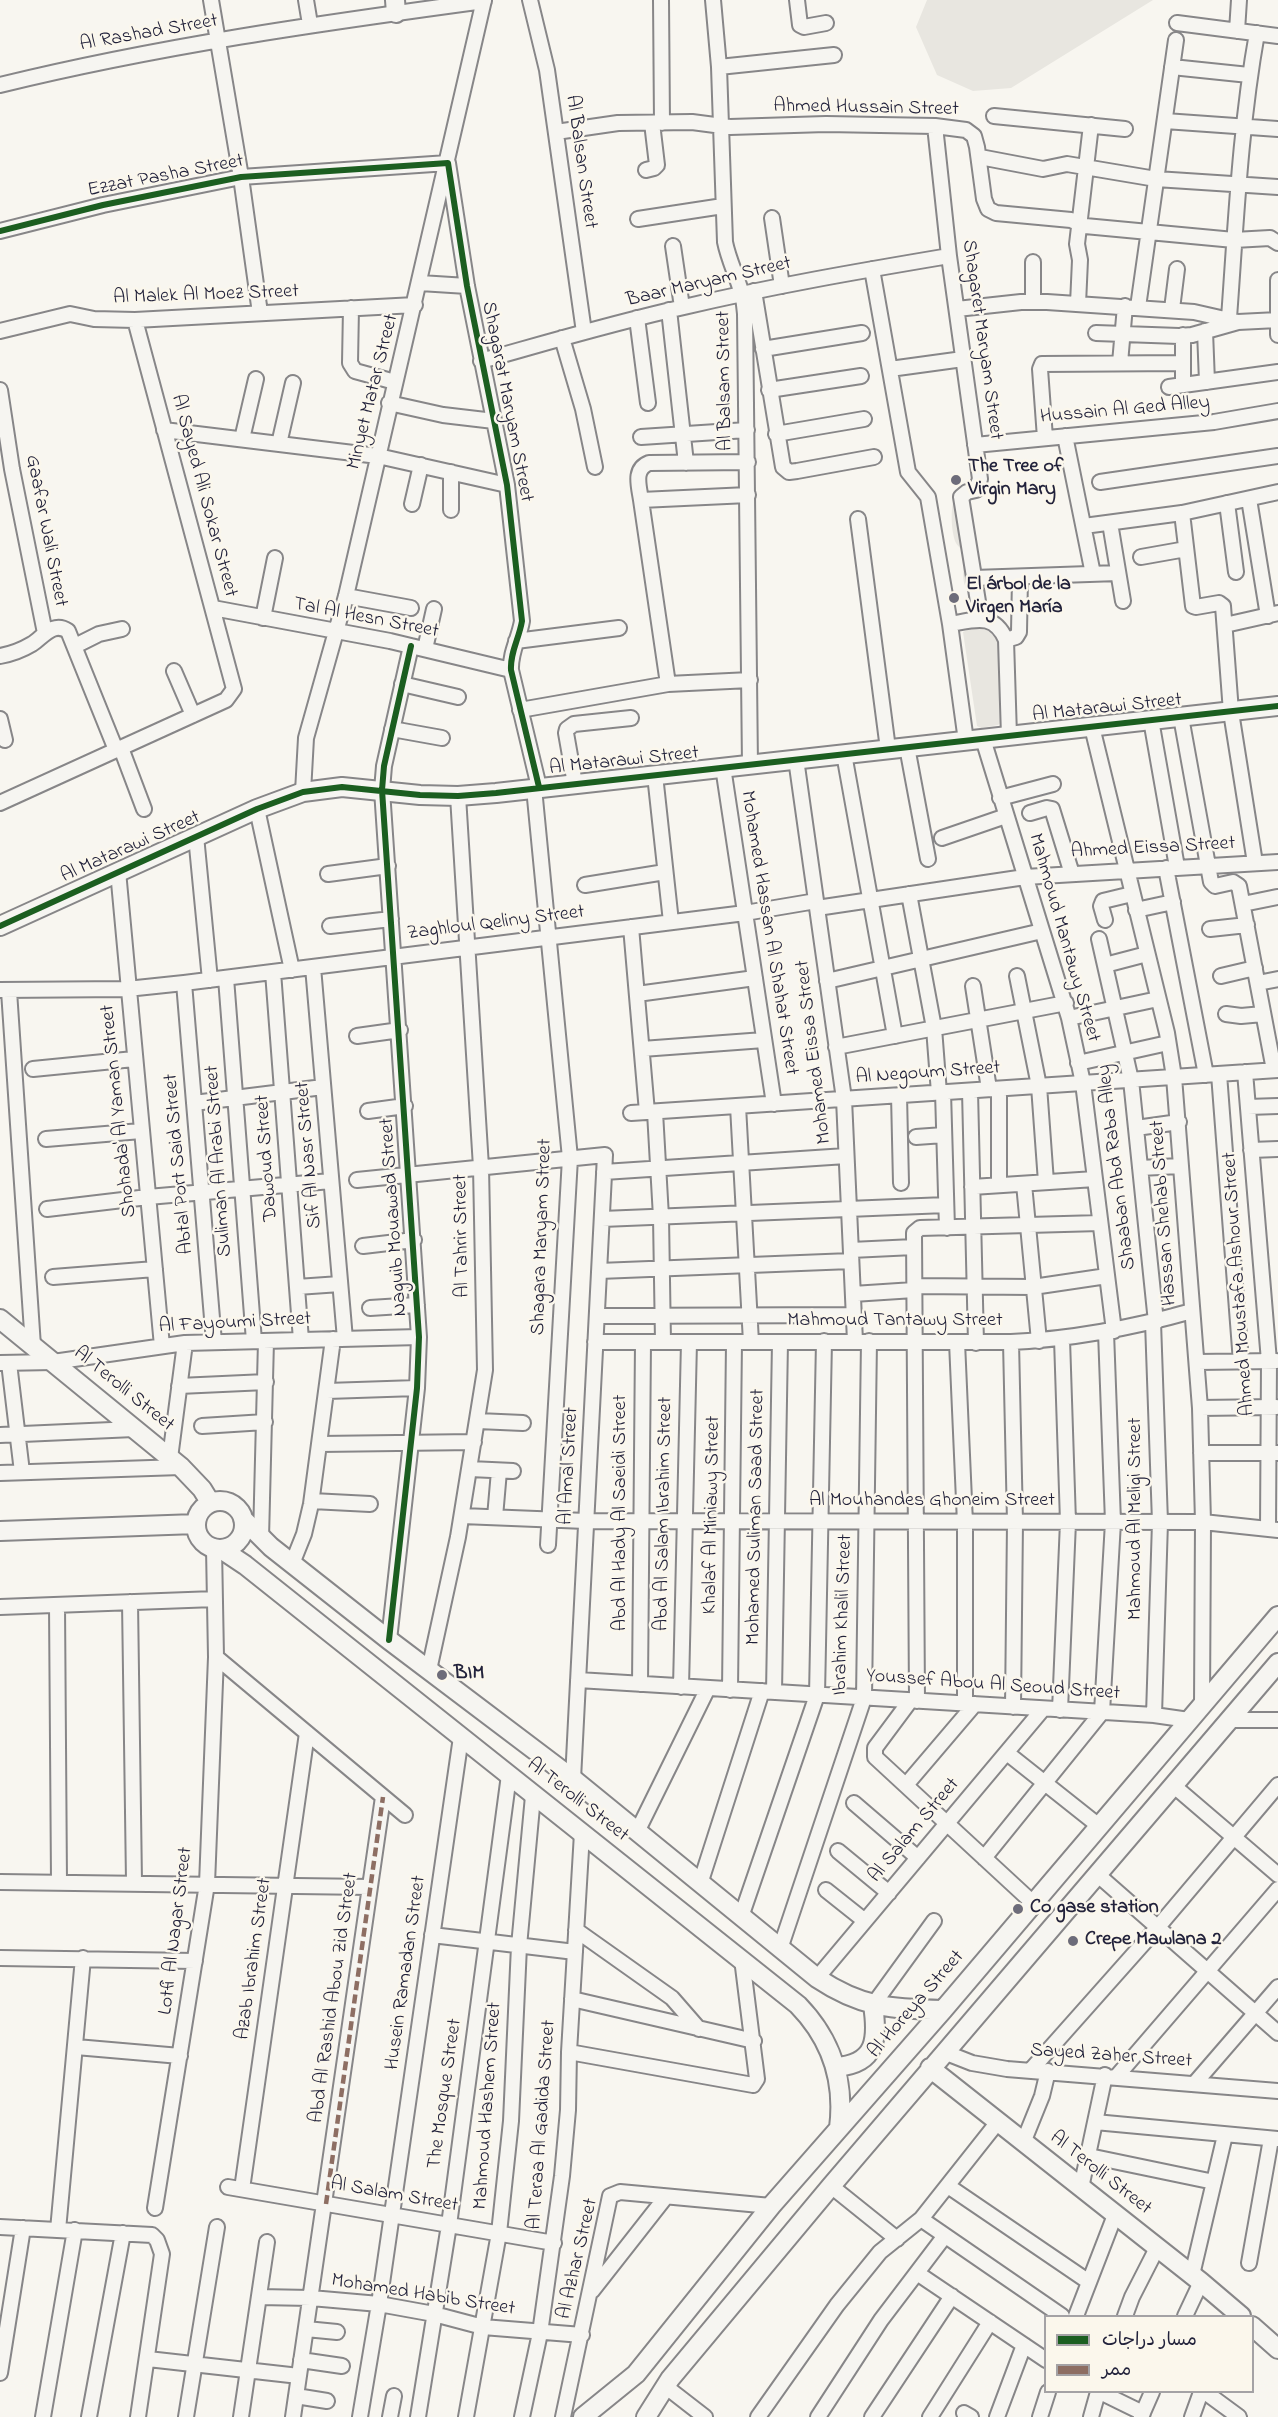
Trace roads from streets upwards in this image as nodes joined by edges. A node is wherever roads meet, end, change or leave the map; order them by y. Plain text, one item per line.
1 (211, 0) edge
2 (306, 0) edge
3 (381, 0) edge
4 (530, 0) edge
5 (661, 0) edge
6 (713, 0) edge
7 (796, 0) edge
8 (1239, 0) edge
9 (484, 1) edge
10 (391, 9) edge
11 (826, 23) dead end
12 (1177, 23) dead end
13 (310, 24) junction
14 (1237, 31) junction
15 (1257, 33) junction
16 (1278, 36) edge
17 (1176, 40) dead end
18 (216, 41) junction
19 (834, 55) dead end
20 (720, 67) junction
21 (1172, 67) junction
22 (1249, 75) junction
23 (0, 85) edge
24 (994, 116) dead end
25 (1165, 121) junction
26 (657, 123) junction
27 (1091, 125) junction
28 (721, 126) junction
29 (935, 126) junction
30 (1243, 127) junction
31 (1125, 129) dead end
32 (1278, 129) edge
33 (556, 132) junction
34 (980, 157) junction
35 (448, 163) junction
36 (1085, 167) junction
37 (646, 170) dead end
38 (241, 177) junction
39 (1156, 179) junction
40 (1237, 186) junction
41 (1278, 187) edge
42 (723, 206) junction
43 (772, 218) dead end
44 (638, 219) dead end
45 (1080, 223) junction
46 (0, 231) edge
47 (1149, 231) junction
48 (1234, 240) junction
49 (1278, 243) edge
50 (673, 246) dead end
51 (949, 256) junction
52 (1033, 262) dead end
53 (872, 269) junction
54 (1177, 269) dead end
55 (1278, 280) edge
56 (420, 283) junction
57 (467, 286) junction
58 (782, 286) junction
59 (749, 292) junction
60 (1033, 301) junction
61 (1078, 304) junction
62 (415, 305) junction
63 (1132, 307) junction
64 (351, 308) junction
65 (676, 309) junction
66 (957, 309) junction
67 (1173, 309) junction
68 (260, 313) junction
69 (637, 318) junction
70 (135, 320) junction
71 (1233, 320) junction
72 (1278, 325) edge
73 (0, 331) edge
74 (1205, 331) junction
75 (584, 332) junction
76 (862, 333) dead end
77 (1096, 333) dead end
78 (1123, 334) junction
79 (1183, 335) junction
80 (562, 338) junction
81 (763, 349) junction
82 (963, 359) junction
83 (481, 361) junction
84 (1120, 363) junction
85 (1183, 363) junction
86 (890, 369) junction
87 (1278, 372) edge
88 (861, 376) dead end
89 (256, 379) dead end
90 (395, 382) junction
91 (1207, 382) junction
92 (293, 383) dead end
93 (1183, 385) junction
94 (1169, 387) dead end
95 (0, 390) edge
96 (769, 390) junction
97 (389, 403) junction
98 (648, 403) dead end
99 (1, 408) edge
100 (1278, 411) edge
101 (864, 419) dead end
102 (494, 421) junction
103 (164, 430) junction
104 (747, 430) junction
105 (683, 434) junction
106 (776, 434) junction
107 (1065, 436) junction
108 (641, 437) dead end
109 (1045, 438) junction
110 (242, 439) junction
111 (279, 444) junction
112 (975, 445) junction
113 (378, 456) junction
114 (1278, 456) edge
115 (874, 458) dead end
116 (748, 462) junction
117 (686, 463) junction
118 (421, 465) junction
119 (595, 467) dead end
120 (6, 471) edge
121 (451, 472) junction
122 (1100, 482) dead end
123 (507, 485) junction
124 (1278, 492) edge
125 (748, 495) junction
126 (1249, 499) junction
127 (641, 500) junction
128 (1227, 503) junction
129 (412, 504) dead end
130 (450, 510) dead end
131 (1182, 513) junction
132 (858, 519) dead end
133 (1110, 523) junction
134 (1084, 526) junction
135 (1186, 549) junction
136 (1141, 557) dead end
137 (275, 558) dead end
138 (1236, 572) dead end
139 (1118, 573) junction
140 (1093, 574) junction
141 (974, 578) junction
142 (1020, 578) junction
143 (346, 596) junction
144 (1123, 601) dead end
145 (213, 608) junction
146 (411, 608) dead end
147 (434, 609) dead end
148 (1273, 615) edge
149 (263, 618) junction
150 (981, 620) junction
151 (950, 624) junction
152 (1224, 625) junction
153 (619, 628) dead end
154 (122, 629) dead end
155 (45, 633) junction
156 (337, 633) junction
157 (1006, 640) junction
158 (516, 641) junction
159 (75, 646) junction
160 (418, 647) junction
161 (0, 656) edge
162 (174, 670) dead end
163 (511, 670) junction
164 (750, 680) junction
165 (402, 684) junction
166 (668, 684) junction
167 (458, 697) dead end
168 (1278, 706) edge
169 (520, 710) junction
170 (1231, 712) junction
171 (193, 715) junction
172 (1181, 717) junction
173 (631, 718) dead end
174 (0, 719) edge
175 (1151, 720) junction
176 (1092, 727) junction
177 (392, 729) junction
178 (1009, 736) junction
179 (442, 738) dead end
180 (5, 740) dead end
181 (975, 740) junction
182 (907, 747) junction
183 (119, 749) junction
184 (888, 749) junction
185 (844, 754) junction
186 (796, 759) junction
187 (750, 765) junction
188 (723, 767) junction
189 (655, 775) junction
190 (575, 784) junction
191 (1053, 784) dead end
192 (536, 788) junction
193 (382, 790) junction
194 (303, 792) junction
195 (458, 796) junction
196 (1000, 798) junction
197 (0, 803) edge
198 (144, 809) dead end
199 (257, 809) junction
200 (1030, 813) dead end
201 (1006, 816) junction
202 (196, 836) junction
203 (942, 838) dead end
204 (928, 859) dead end
205 (1278, 862) edge
206 (1255, 863) junction
207 (388, 866) junction
208 (1207, 866) junction
209 (1172, 868) junction
210 (1127, 871) junction
211 (118, 872) junction
212 (665, 872) junction
213 (328, 874) dead end
214 (1072, 874) junction
215 (1025, 877) junction
216 (585, 885) dead end
217 (909, 894) junction
218 (1132, 894) junction
219 (1277, 897) edge
220 (871, 899) junction
221 (1173, 903) junction
222 (816, 904) junction
223 (1243, 904) junction
224 (1136, 910) junction
225 (745, 913) junction
226 (391, 919) junction
227 (1105, 921) dead end
228 (671, 922) junction
229 (1247, 925) junction
230 (0, 926) edge
231 (330, 926) dead end
232 (631, 927) junction
233 (1210, 929) dead end
234 (1042, 931) junction
235 (548, 938) junction
236 (1099, 939) dead end
237 (467, 948) junction
238 (1147, 954) junction
239 (394, 957) junction
240 (922, 959) junction
241 (1105, 965) junction
242 (313, 967) junction
243 (884, 968) junction
244 (1255, 968) junction
245 (292, 970) junction
246 (273, 972) junction
247 (1017, 976) dead end
248 (1221, 976) dead end
249 (225, 978) junction
250 (755, 978) junction
251 (1278, 979) edge
252 (210, 980) junction
253 (827, 981) junction
254 (184, 983) junction
255 (1258, 983) junction
256 (973, 986) dead end
257 (127, 989) junction
258 (5, 991) edge
259 (637, 994) junction
260 (1158, 999) junction
261 (1066, 1003) junction
262 (1114, 1008) junction
263 (1025, 1011) junction
264 (1226, 1014) dead end
265 (1069, 1018) junction
266 (1269, 1019) edge
267 (978, 1020) junction
268 (934, 1028) junction
269 (399, 1030) junction
270 (357, 1036) dead end
271 (895, 1036) junction
272 (764, 1040) junction
273 (1168, 1043) junction
274 (836, 1047) junction
275 (642, 1049) junction
276 (1125, 1053) junction
277 (134, 1059) junction
278 (1078, 1063) junction
279 (33, 1069) dead end
280 (1276, 1070) edge
281 (1245, 1072) junction
282 (1212, 1074) junction
283 (1174, 1077) junction
284 (1131, 1080) junction
285 (1083, 1083) junction
286 (1039, 1086) junction
287 (323, 1087) junction
288 (994, 1089) junction
289 (970, 1091) junction
290 (282, 1092) junction
291 (941, 1093) junction
292 (899, 1095) junction
293 (235, 1098) junction
294 (844, 1099) junction
295 (194, 1103) junction
296 (774, 1104) junction
297 (405, 1106) junction
298 (738, 1106) junction
299 (1278, 1106) edge
300 (1248, 1107) junction
301 (368, 1111) dead end
302 (651, 1112) junction
303 (632, 1113) dead end
304 (1179, 1122) junction
305 (1136, 1128) junction
306 (141, 1131) junction
307 (944, 1136) junction
308 (916, 1137) dead end
309 (46, 1139) dead end
310 (1278, 1149) edge
311 (1251, 1150) junction
312 (846, 1156) junction
313 (570, 1158) junction
314 (741, 1163) junction
315 (1180, 1166) junction
316 (481, 1167) junction
317 (659, 1168) junction
318 (1140, 1168) junction
319 (604, 1172) junction
320 (410, 1174) junction
321 (1095, 1179) junction
322 (357, 1180) dead end
323 (331, 1181) junction
324 (1046, 1182) junction
325 (901, 1183) dead end
326 (1024, 1184) junction
327 (289, 1185) junction
328 (999, 1185) junction
329 (972, 1187) junction
330 (242, 1189) junction
331 (202, 1192) junction
332 (148, 1197) junction
333 (946, 1205) junction
334 (47, 1209) dead end
335 (849, 1209) junction
336 (744, 1213) junction
337 (661, 1217) junction
338 (602, 1220) junction
339 (1100, 1223) junction
340 (1028, 1225) junction
341 (973, 1227) junction
342 (947, 1228) junction
343 (414, 1240) junction
344 (914, 1240) junction
345 (363, 1246) dead end
346 (851, 1255) junction
347 (747, 1265) junction
348 (154, 1269) junction
349 (662, 1269) junction
350 (599, 1271) junction
351 (53, 1276) dead end
352 (1107, 1276) junction
353 (340, 1284) junction
354 (975, 1285) junction
355 (297, 1287) junction
356 (1033, 1287) junction
357 (914, 1288) junction
358 (853, 1294) junction
359 (417, 1305) junction
360 (370, 1308) dead end
361 (1192, 1311) junction
362 (749, 1315) junction
363 (854, 1315) junction
364 (597, 1316) junction
365 (662, 1316) junction
366 (0, 1319) edge
367 (1154, 1322) junction
368 (1110, 1331) junction
369 (420, 1337) junction
370 (339, 1339) junction
371 (1062, 1339) junction
372 (301, 1340) junction
373 (260, 1341) junction
374 (824, 1341) junction
375 (862, 1341) junction
376 (915, 1341) junction
377 (1039, 1341) junction
378 (214, 1342) junction
379 (595, 1342) junction
380 (643, 1342) junction
381 (663, 1342) junction
382 (689, 1342) junction
383 (734, 1342) junction
384 (751, 1342) junction
385 (780, 1342) junction
386 (957, 1342) junction
387 (1011, 1342) junction
388 (185, 1343) junction
389 (976, 1343) junction
390 (33, 1346) junction
391 (162, 1346) junction
392 (1273, 1361) edge
393 (53, 1362) junction
394 (1197, 1362) junction
395 (1241, 1362) junction
396 (4, 1363) edge
397 (266, 1382) junction
398 (179, 1386) junction
399 (417, 1388) junction
400 (327, 1391) junction
401 (1273, 1407) edge
402 (1200, 1408) junction
403 (478, 1421) junction
404 (265, 1422) junction
405 (523, 1423) dead end
406 (202, 1426) dead end
407 (134, 1429) junction
408 (18, 1434) junction
409 (0, 1435) edge
410 (474, 1442) junction
411 (320, 1444) junction
412 (411, 1444) junction
413 (1201, 1453) junction
414 (1273, 1453) edge
415 (175, 1462) junction
416 (470, 1469) junction
417 (21, 1472) junction
418 (0, 1473) edge
419 (312, 1501) junction
420 (210, 1502) junction
421 (370, 1504) dead end
422 (462, 1516) junction
423 (495, 1517) junction
424 (243, 1519) junction
425 (548, 1520) junction
426 (586, 1521) junction
427 (641, 1521) junction
428 (685, 1521) junction
429 (732, 1521) junction
430 (777, 1521) junction
431 (820, 1521) junction
432 (867, 1522) junction
433 (916, 1522) junction
434 (1015, 1522) junction
435 (1068, 1522) junction
436 (1113, 1522) junction
437 (1160, 1522) junction
438 (1203, 1522) junction
439 (965, 1523) junction
440 (196, 1524) junction
441 (1273, 1529) edge
442 (0, 1531) edge
443 (261, 1538) junction
444 (548, 1545) dead end
445 (218, 1549) junction
446 (292, 1564) junction
447 (215, 1599) junction
448 (130, 1602) junction
449 (57, 1605) junction
450 (0, 1607) edge
451 (1278, 1616) edge
452 (389, 1640) junction
453 (216, 1657) junction
454 (1278, 1663) edge
455 (429, 1670) junction
456 (578, 1680) junction
457 (640, 1684) junction
458 (681, 1686) junction
459 (708, 1688) junction
460 (730, 1689) junction
461 (768, 1692) junction
462 (817, 1695) junction
463 (864, 1698) junction
464 (914, 1701) junction
465 (970, 1704) junction
466 (1202, 1705) junction
467 (1013, 1707) junction
468 (1043, 1709) junction
469 (1060, 1710) junction
470 (1102, 1712) junction
471 (1154, 1715) junction
472 (1231, 1719) junction
473 (1189, 1720) junction
474 (1278, 1720) edge
475 (307, 1733) junction
476 (461, 1737) junction
477 (1007, 1752) junction
478 (509, 1775) junction
479 (573, 1779) junction
480 (1044, 1783) junction
481 (906, 1785) junction
482 (1278, 1785) edge
483 (1174, 1786) junction
484 (533, 1796) junction
485 (383, 1797) junction
486 (854, 1803) dead end
487 (405, 1815) dead end
488 (947, 1823) junction
489 (1099, 1826) junction
490 (637, 1832) junction
491 (582, 1833) junction
492 (1234, 1837) junction
493 (838, 1851) dead end
494 (984, 1857) junction
495 (918, 1858) junction
496 (1098, 1875) junction
497 (1278, 1875) edge
498 (0, 1882) edge
499 (59, 1882) junction
500 (134, 1882) junction
501 (207, 1884) junction
502 (700, 1884) junction
503 (285, 1885) junction
504 (370, 1887) junction
505 (1278, 1889) edge
506 (826, 1890) dead end
507 (889, 1893) junction
508 (1033, 1904) junction
509 (741, 1917) junction
510 (865, 1921) junction
511 (934, 1921) dead end
512 (1158, 1928) junction
513 (576, 1930) junction
514 (432, 1935) junction
515 (486, 1942) junction
516 (519, 1946) junction
517 (780, 1949) junction
518 (575, 1952) junction
519 (0, 1958) edge
520 (84, 1958) junction
521 (742, 1959) junction
522 (195, 1961) junction
523 (1208, 1971) junction
524 (817, 1978) junction
525 (1278, 1987) edge
526 (572, 1999) junction
527 (873, 2005) junction
528 (943, 2010) junction
529 (1256, 2013) junction
530 (699, 2029) junction
531 (1278, 2033) edge
532 (754, 2041) junction
533 (76, 2047) junction
534 (569, 2052) junction
535 (944, 2052) junction
536 (180, 2056) junction
537 (836, 2067) junction
538 (930, 2068) junction
539 (1030, 2071) junction
540 (1048, 2071) junction
541 (1111, 2076) junction
542 (1195, 2083) junction
543 (1278, 2091) edge
544 (1095, 2122) junction
545 (998, 2123) junction
546 (840, 2128) junction
547 (1225, 2135) junction
548 (1275, 2139) edge
549 (1023, 2143) junction
550 (1089, 2156) junction
551 (1214, 2182) junction
552 (831, 2186) junction
553 (948, 2186) junction
554 (235, 2188) joint
555 (1081, 2188) junction
556 (665, 2198) junction
557 (326, 2204) junction
558 (771, 2206) junction
559 (155, 2208) dead end
560 (393, 2215) junction
561 (1116, 2215) junction
562 (921, 2219) junction
563 (449, 2225) junction
564 (0, 2227) edge
565 (23, 2228) junction
566 (218, 2228) dead end
567 (58, 2230) junction
568 (75, 2230) junction
569 (123, 2233) junction
570 (499, 2234) junction
571 (944, 2237) junction
572 (897, 2238) junction
573 (267, 2242) dead end
574 (554, 2243) junction
575 (1157, 2248) junction
576 (1249, 2263) dead end
577 (917, 2273) junction
578 (1197, 2279) junction
579 (1089, 2282) junction
580 (590, 2293) junction
581 (952, 2296) junction
582 (259, 2297) junction
583 (311, 2298) junction
584 (379, 2304) junction
585 (434, 2314) junction
586 (1061, 2315) edge
587 (1077, 2315) edge
588 (1125, 2315) edge
589 (1185, 2315) edge
590 (1240, 2315) edge
591 (990, 2322) junction
592 (483, 2327) junction
593 (1254, 2328) edge
594 (306, 2329) junction
595 (337, 2332) dead end
596 (540, 2333) junction
597 (582, 2335) junction
598 (3, 2339) edge
599 (1024, 2345) junction
600 (1277, 2345) edge
601 (148, 2358) junction
602 (1044, 2359) edge
603 (302, 2360) junction
604 (195, 2364) junction
605 (342, 2366) dead end
606 (248, 2370) junction
607 (0, 2373) edge
608 (299, 2376) junction
609 (626, 2383) junction
610 (662, 2390) junction
611 (1047, 2393) edge
612 (1098, 2393) edge
613 (1103, 2393) edge
614 (1151, 2393) edge
615 (1202, 2393) edge
616 (1206, 2393) edge
617 (296, 2396) junction
618 (394, 2396) dead end
619 (327, 2401) dead end
620 (1142, 2415) edge
621 (43, 2417) edge
622 (89, 2417) edge
623 (138, 2417) edge
624 (186, 2417) edge
625 (241, 2417) edge
626 (293, 2417) edge
627 (360, 2417) edge
628 (390, 2417) edge
629 (418, 2417) edge
630 (466, 2417) edge
631 (522, 2417) edge
632 (563, 2417) edge
633 (584, 2417) edge
634 (603, 2417) edge
635 (631, 2417) edge
636 (646, 2417) edge
637 (705, 2417) edge
638 (758, 2417) edge
639 (818, 2417) edge
640 (872, 2417) edge
641 (930, 2417) edge
642 (997, 2417) edge
643 (1040, 2417) edge
644 (1091, 2417) edge
645 (1192, 2417) edge
646 (1237, 2417) edge

1 - 18 street
2 - 13 street
3 - 10 street
4 - 33 street, Al Balsan Street
5 - 26 street
6 - 20 street, Al Balsam Street
7 - 11 street
8 - 14 street
9 - 10 street, Al Rashad Street
9 - 35 street, Minyet Matar Street
10 - 13 street, Al Rashad Street
12 - 14 street
13 - 18 street, Al Rashad Street
14 - 15 street
15 - 16 street
15 - 22 street
17 - 21 street
18 - 23 street, Al Rashad Street
18 - 38 street
19 - 20 street
20 - 28 street, Al Balsam Street
21 - 22 street
21 - 25 street
22 - 30 street
24 - 27 street
25 - 30 street
25 - 39 street
26 - 28 street, Ahmed Hussain Street
26 - 33 street, Ahmed Hussain Street
26 - 37 street
27 - 31 street
27 - 36 street
28 - 29 street, Ahmed Hussain Street
28 - 42 street, Al Balsam Street
29 - 34 street, Ahmed Hussain Street
29 - 51 street, Shagaret Maryam Street
30 - 32 street
30 - 40 street
33 - 75 street, Al Balsan Street
34 - 36 street
34 - 45 street, Ahmed Hussain Street
35 - 38 street, Ezzat Pasha Street
35 - 56 street, Minyet Matar Street
35 - 57 street, Shagarat Maryam Street
36 - 39 street
36 - 45 street
38 - 46 street, Ezzat Pasha Street
38 - 68 street
39 - 40 street
39 - 47 street
40 - 41 street
40 - 48 street
42 - 44 street
42 - 59 street, Al Balsam Street
43 - 58 street
45 - 47 street
45 - 61 street
47 - 48 street
47 - 63 street
48 - 49 street
48 - 71 street
50 - 65 street
51 - 53 street, Baar Maryam Street
51 - 66 street, Shagaret Maryam Street
52 - 60 street
53 - 58 street, Baar Maryam Street
53 - 86 street, Mahmoud Mantawy Street
54 - 67 street
55 - 72 street
56 - 57 street
56 - 62 street, Minyet Matar Street
57 - 83 street, Shagarat Maryam Street
58 - 59 street, Baar Maryam Street
59 - 65 street, Baar Maryam Street
59 - 81 street
59 - 104 street, Al Balsam Street
60 - 61 street
60 - 66 street
61 - 63 street
62 - 64 street, Al Malek Al Moez Street
62 - 90 street, Minyet Matar Street
63 - 67 street
63 - 78 street
64 - 68 street, Al Malek Al Moez Street
64 - 90 street
65 - 69 street, Baar Maryam Street
65 - 105 street
66 - 82 street, Shagaret Maryam Street
67 - 71 street
68 - 70 street, Al Malek Al Moez Street
69 - 75 street, Baar Maryam Street
69 - 98 street
70 - 73 street, Al Malek Al Moez Street
70 - 103 street, Al Sayed Ali Sokar Street
71 - 72 street
71 - 74 street
74 - 79 street
74 - 91 street
75 - 80 street, Baar Maryam Street
76 - 81 street
77 - 78 street
78 - 79 street
78 - 84 street
79 - 85 street
80 - 83 street, Baar Maryam Street
80 - 119 street
81 - 96 street
82 - 86 street
82 - 112 street, Shagaret Maryam Street
83 - 102 street, Shagarat Maryam Street
84 - 85 street
84 - 109 street
85 - 93 street
86 - 151 street, Mahmoud Mantawy Street
87 - 91 street
88 - 96 street
89 - 110 street
90 - 97 street, Minyet Matar Street
91 - 93 street
92 - 111 street
93 - 94 street
95 - 99 street, Gaafar Wali Street
96 - 106 street
97 - 102 street
97 - 113 street, Minyet Matar Street
99 - 120 street, Gaafar Wali Street
100 - 107 street, Hussain Al Ged Alley
101 - 106 street
102 - 123 street, Shagarat Maryam Street
103 - 110 street
103 - 145 street, Al Sayed Ali Sokar Street
104 - 105 street
104 - 116 street, Al Balsam Street
105 - 108 street
105 - 117 street
106 - 115 street
107 - 109 street, Hussain Al Ged Alley
107 - 134 street
109 - 112 street, Hussain Al Ged Alley
110 - 111 street
111 - 113 street
112 - 141 street, Shagaret Maryam Street
113 - 118 street
113 - 143 street, Minyet Matar Street
114 - 122 street
116 - 117 street
116 - 125 street, Al Balsam Street
117 - 127 street
118 - 121 street
118 - 129 street
120 - 155 street, Gaafar Wali Street
121 - 123 street
121 - 130 street
123 - 158 street, Shagarat Maryam Street
124 - 126 street
125 - 127 street
125 - 164 street, Al Balsam Street
126 - 128 street
126 - 148 street
127 - 166 street
128 - 131 street
128 - 138 street
131 - 133 street
131 - 135 street
132 - 184 street
133 - 134 street
133 - 139 street
134 - 140 street
135 - 136 street
135 - 152 street
137 - 149 street
139 - 140 street
139 - 144 street
140 - 142 street
141 - 142 street
141 - 150 street, Shagaret Maryam Street
142 - 157 street
143 - 146 street
143 - 156 street, Minyet Matar Street
145 - 149 street, Tal Al Hesn Street
145 - 171 street, Al Sayed Ali Sokar Street
147 - 160 street, Naguib Mouawad Street
148 - 152 street
149 - 156 street, Tal Al Hesn Street
150 - 151 street
150 - 157 street
151 - 181 street, Mahmoud Mantawy Street
152 - 170 street
153 - 158 street
154 - 159 street
155 - 159 street, Gaafar Wali Street
155 - 161 street
156 - 160 street, Tal Al Hesn Street
156 - 194 street, Minyet Matar Street
157 - 178 street
158 - 163 street, Shagarat Maryam Street
159 - 183 street, Gaafar Wali Street
160 - 163 street, Tal Al Hesn Street
160 - 165 street, Naguib Mouawad Street
162 - 171 street
163 - 169 street, Shagarat Maryam Street
164 - 166 street
164 - 187 street, Al Balsam Street
165 - 167 street
165 - 177 street, Naguib Mouawad Street
166 - 169 street
168 - 170 street, Al Matarawi Street
169 - 192 street, Shagarat Maryam Street
170 - 172 street, Al Matarawi Street
170 - 206 street
171 - 183 street
172 - 175 street, Al Matarawi Street
172 - 208 street
173 - 190 street
174 - 180 street
175 - 176 street, Al Matarawi Street
175 - 209 street
176 - 178 street, Al Matarawi Street
176 - 210 street, Hassan Shehab Street
177 - 179 street
177 - 193 street, Naguib Mouawad Street
178 - 181 street, Al Matarawi Street
181 - 182 street, Al Matarawi Street
181 - 196 street, Mahmoud Mantawy Street
182 - 184 street, Al Matarawi Street
182 - 204 street
183 - 197 street
183 - 198 street, Gaafar Wali Street
184 - 185 street, Al Matarawi Street
185 - 186 street, Al Matarawi Street
185 - 220 street
186 - 187 street, Al Matarawi Street
186 - 222 street, Mohamed Eissa Street
187 - 188 street, Al Matarawi Street
188 - 189 street, Al Matarawi Street
188 - 225 street, Mohamed Hassan Al Shahat Street
189 - 190 street, Al Matarawi Street
189 - 212 street
190 - 192 street, Al Matarawi Street
191 - 196 street
192 - 195 street, Al Matarawi Street
192 - 235 street, Shagara Maryam Street
193 - 194 street, Al Matarawi Street
193 - 195 street, Al Matarawi Street
193 - 207 street, Naguib Mouawad Street
194 - 199 street, Al Matarawi Street
195 - 237 street, Al Tahrir Street
196 - 201 street, Mahmoud Mantawy Street
199 - 202 street, Al Matarawi Street
199 - 245 street
200 - 214 street
201 - 203 street
201 - 215 street, Mahmoud Mantawy Street
202 - 211 street, Al Matarawi Street
202 - 252 street
205 - 206 street, Ahmed Eissa Street
206 - 208 street, Ahmed Eissa Street
207 - 213 street
207 - 226 street, Naguib Mouawad Street
208 - 209 street, Ahmed Eissa Street
208 - 223 street
209 - 210 street, Ahmed Eissa Street
209 - 221 street
210 - 214 street, Ahmed Eissa Street
210 - 218 street, Hassan Shehab Street
211 - 230 street, Al Matarawi Street
211 - 257 street, Shohada' Al Yaman Street
212 - 216 street
212 - 228 street
214 - 215 street, Ahmed Eissa Street
215 - 217 street, Ahmed Eissa Street
215 - 234 street, Mahmoud Mantawy Street
217 - 220 street, Ahmed Eissa Street
217 - 240 street
218 - 224 street, Hassan Shehab Street
218 - 227 street
219 - 223 street
220 - 222 street, Ahmed Eissa Street
220 - 243 street
221 - 224 street
221 - 282 street
222 - 225 street, Zaghloul Qeliny Street
222 - 253 street, Mohamed Eissa Street
223 - 229 street
224 - 238 street, Hassan Shehab Street
225 - 228 street, Zaghloul Qeliny Street
225 - 250 street, Mohamed Hassan Al Shahat Street
226 - 231 street
226 - 239 street, Naguib Mouawad Street
228 - 232 street, Zaghloul Qeliny Street
229 - 233 street
229 - 244 street
232 - 235 street, Zaghloul Qeliny Street
232 - 259 street
234 - 240 street
234 - 261 street, Mahmoud Mantawy Street
235 - 237 street, Zaghloul Qeliny Street
235 - 313 street, Shagara Maryam Street
236 - 241 street, Shaaban Abd Raba Alley
237 - 239 street, Zaghloul Qeliny Street
237 - 316 street, Al Tahrir Street
238 - 241 street
238 - 260 street, Hassan Shehab Street
239 - 242 street, Zaghloul Qeliny Street
239 - 269 street, Naguib Mouawad Street
240 - 243 street
240 - 268 street
241 - 262 street, Shaaban Abd Raba Alley
242 - 245 street, Zaghloul Qeliny Street
242 - 287 street, Sif Al Nasr Street
243 - 253 street
243 - 271 street
244 - 248 street
244 - 255 street
245 - 246 street, Zaghloul Qeliny Street
246 - 249 street, Zaghloul Qeliny Street
246 - 290 street, Dawoud Street
247 - 263 street
249 - 252 street, Zaghloul Qeliny Street
249 - 293 street, Suliman Al Arabi Street
250 - 259 street
250 - 272 street, Mohamed Hassan Al Shahat Street
251 - 255 street
252 - 254 street, Zaghloul Qeliny Street
253 - 274 street, Mohamed Eissa Street
254 - 257 street, Zaghloul Qeliny Street
254 - 295 street, Abtal Port Said Street
255 - 266 street
256 - 267 street
257 - 258 street, Zaghloul Qeliny Street
257 - 277 street, Shohada' Al Yaman Street
258 - 390 street
259 - 275 street
260 - 262 street
260 - 273 street, Hassan Shehab Street
261 - 263 street
261 - 265 street, Mahmoud Mantawy Street
262 - 265 street
262 - 276 street, Shaaban Abd Raba Alley
263 - 267 street
263 - 286 street
264 - 266 street
265 - 278 street, Mahmoud Mantawy Street
266 - 280 street
267 - 268 street
267 - 288 street
268 - 271 street
268 - 291 street
269 - 270 street
269 - 297 street, Naguib Mouawad Street
271 - 274 street
272 - 275 street
272 - 296 street, Mohamed Hassan Al Shahat Street
273 - 276 street
273 - 283 street, Hassan Shehab Street
274 - 294 street, Mohamed Eissa Street
275 - 302 street
276 - 278 street
276 - 284 street, Shaaban Abd Raba Alley
277 - 279 street
277 - 306 street, Shohada' Al Yaman Street
278 - 285 street, Mahmoud Mantawy Street
280 - 281 street, Al Negoum Street
281 - 282 street, Al Negoum Street
281 - 300 street, Ahmed Moustafa Ashour Street
282 - 283 street, Al Negoum Street
282 - 395 street
283 - 284 street, Al Negoum Street
283 - 304 street, Hassan Shehab Street
284 - 285 street, Al Negoum Street
284 - 305 street, Shaaban Abd Raba Alley
285 - 286 street, Al Negoum Street
285 - 321 street, Mahmoud Mantawy Street
286 - 288 street, Al Negoum Street
286 - 324 street
287 - 290 street
287 - 323 street, Sif Al Nasr Street
288 - 289 street, Al Negoum Street
288 - 328 street
289 - 291 street, Al Negoum Street
289 - 329 street
290 - 293 street
290 - 327 street, Dawoud Street
291 - 292 street, Al Negoum Street
291 - 307 street
292 - 294 street, Al Negoum Street
292 - 325 street
293 - 295 street
293 - 330 street, Suliman Al Arabi Street
294 - 296 street, Al Negoum Street
294 - 312 street, Mohamed Eissa Street
295 - 331 street, Abtal Port Said Street
296 - 298 street, Al Negoum Street
297 - 301 street
297 - 320 street, Naguib Mouawad Street
298 - 302 street, Al Negoum Street
298 - 314 street
299 - 300 street
300 - 311 street, Ahmed Moustafa Ashour Street
302 - 303 street, Al Negoum Street
302 - 317 street
304 - 305 street
304 - 315 street, Hassan Shehab Street
305 - 318 street, Shaaban Abd Raba Alley
306 - 309 street
306 - 332 street, Shohada' Al Yaman Street
307 - 308 street
307 - 333 street
310 - 311 street
311 - 392 street, Ahmed Moustafa Ashour Street
312 - 314 street
312 - 335 street, Mohamed Eissa Street
313 - 316 street
313 - 319 street, Al Amal Street
313 - 425 street, Shagara Maryam Street
314 - 317 street
314 - 336 street
315 - 318 street
315 - 361 street, Hassan Shehab Street
316 - 320 street
316 - 403 street, Al Tahrir Street
317 - 319 street
317 - 337 street
318 - 367 street, Shaaban Abd Raba Alley
319 - 338 street, Al Amal Street
320 - 322 street
320 - 343 street, Naguib Mouawad Street
321 - 324 street
321 - 339 street, Mahmoud Mantawy Street
323 - 327 street
323 - 353 street, Sif Al Nasr Street
324 - 326 street
326 - 328 street
326 - 340 street
327 - 330 street
327 - 355 street, Dawoud Street
328 - 329 street
329 - 341 street
330 - 331 street
330 - 373 street, Suliman Al Arabi Street
331 - 332 street
331 - 378 street, Abtal Port Said Street
332 - 334 street
332 - 348 street, Shohada' Al Yaman Street
333 - 335 street
333 - 342 street
335 - 336 street
335 - 346 street, Mohamed Eissa Street
336 - 337 street
336 - 347 street
337 - 338 street
337 - 349 street
338 - 350 street, Al Amal Street
339 - 340 street
339 - 352 street, Mahmoud Mantawy Street
340 - 341 street
340 - 356 street
341 - 342 street
341 - 354 street
342 - 344 street
343 - 345 street
343 - 359 street, Naguib Mouawad Street
344 - 346 street
344 - 357 street
346 - 347 street
346 - 358 street, Mohamed Eissa Street
347 - 349 street
347 - 362 street
348 - 351 street
348 - 391 street, Shohada' Al Yaman Street
349 - 350 street
349 - 365 street
350 - 364 street, Al Amal Street
352 - 356 street
352 - 368 street, Mahmoud Mantawy Street
353 - 355 street
353 - 370 street, Sif Al Nasr Street
354 - 356 street
354 - 357 street
354 - 389 street
355 - 372 street, Dawoud Street
356 - 377 street
357 - 358 street
357 - 376 street
358 - 363 street, Mohamed Eissa Street
359 - 360 street
359 - 369 street, Naguib Mouawad Street
361 - 367 street, Mahmoud Tantawy Street
361 - 394 street, Hassan Shehab Street
362 - 363 street
362 - 365 street
362 - 384 street
363 - 375 street, Mohamed Eissa Street
364 - 365 street
364 - 379 street, Al Amal Street
365 - 381 street
366 - 390 street, Al Terolli Street
367 - 368 street, Mahmoud Tantawy Street
367 - 437 street, Mahmoud Al Meligi Street
368 - 371 street, Mahmoud Tantawy Street
368 - 436 street, Mahmoud Mantawy Street
369 - 370 street, Al Fayoumi Street
369 - 399 street, Naguib Mouawad Street
370 - 372 street, Al Fayoumi Street
370 - 400 street, Sif Al Nasr Street
371 - 377 street, Mahmoud Tantawy Street
371 - 435 street
372 - 373 street, Al Fayoumi Street
373 - 378 street, Al Fayoumi Street
373 - 397 street
374 - 375 street, Mahmoud Tantawy Street
374 - 385 street, Mahmoud Tantawy Street
374 - 431 street
375 - 376 street, Mahmoud Tantawy Street
375 - 432 street, Ibrahim Khalil Street
376 - 386 street, Mahmoud Tantawy Street
376 - 433 street
377 - 387 street, Mahmoud Tantawy Street
378 - 388 street, Al Fayoumi Street
379 - 380 street, Mahmoud Tantawy Street
379 - 426 street, Al Amal Street
380 - 381 street, Mahmoud Tantawy Street
380 - 427 street, Abd Al Hady Al Saeidi Street
381 - 382 street, Mahmoud Tantawy Street
382 - 383 street, Mahmoud Tantawy Street
382 - 428 street, Abd Al Salam Ibrahim Street
383 - 384 street, Mahmoud Tantawy Street
383 - 429 street, Khalaf Al Miniawy Street
384 - 385 street, Mahmoud Tantawy Street
385 - 430 street, Mohamed Suliman Saad Street
386 - 389 street, Mahmoud Tantawy Street
386 - 439 street
387 - 389 street, Mahmoud Tantawy Street
387 - 434 street
388 - 391 street, Al Fayoumi Street
388 - 398 street
390 - 393 street, Al Terolli Street
391 - 393 street, Al Fayoumi Street
392 - 395 street
392 - 401 street, Ahmed Moustafa Ashour Street
393 - 396 street, Al Fayoumi Street
393 - 407 street, Al Terolli Street
394 - 395 street
394 - 402 street, Hassan Shehab Street
396 - 408 street
397 - 398 street
397 - 404 street
398 - 415 street
399 - 400 street
399 - 412 street, Naguib Mouawad Street
400 - 411 street, Sif Al Nasr Street
401 - 402 street
401 - 414 street, Ahmed Moustafa Ashour Street
402 - 413 street, Hassan Shehab Street
403 - 405 street
403 - 410 street, Al Tahrir Street
404 - 406 street
404 - 443 street
407 - 408 street
407 - 415 street, Al Terolli Street
408 - 409 street
408 - 417 street
410 - 412 street
410 - 416 street, Al Tahrir Street
411 - 412 street
411 - 419 street, Sif Al Nasr Street
412 - 452 street, Naguib Mouawad Street
413 - 414 street
413 - 438 street, Hassan Shehab Street
414 - 441 street, Ahmed Moustafa Ashour Street
415 - 417 street
415 - 420 street, Al Terolli Street
416 - 422 street, Al Tahrir Street
416 - 423 street
417 - 418 street
419 - 421 street
419 - 446 street, Sif Al Nasr Street
420 - 424 street
420 - 440 street
422 - 423 street, Al Mouhandes Ghoneim Street
422 - 455 street, Al Tahrir Street
423 - 425 street, Al Mouhandes Ghoneim Street
424 - 443 street, Al Terolli Street
424 - 445 street
425 - 426 street, Al Mouhandes Ghoneim Street
425 - 444 street, Shagara Maryam Street
426 - 427 street, Al Mouhandes Ghoneim Street
426 - 456 street, Al Amal Street
427 - 428 street, Al Mouhandes Ghoneim Street
427 - 457 street, Abd Al Hady Al Saeidi Street
428 - 429 street, Al Mouhandes Ghoneim Street
428 - 458 street, Abd Al Salam Ibrahim Street
429 - 430 street, Al Mouhandes Ghoneim Street
429 - 460 street, Khalaf Al Miniawy Street
430 - 431 street, Al Mouhandes Ghoneim Street
430 - 461 street, Mohamed Suliman Saad Street
431 - 432 street, Al Mouhandes Ghoneim Street
431 - 462 street
432 - 433 street, Al Mouhandes Ghoneim Street
432 - 463 street, Ibrahim Khalil Street
433 - 439 street, Al Mouhandes Ghoneim Street
433 - 464 street
434 - 435 street, Al Mouhandes Ghoneim Street
434 - 439 street, Al Mouhandes Ghoneim Street
434 - 467 street
435 - 436 street, Al Mouhandes Ghoneim Street
435 - 469 street
436 - 437 street, Al Mouhandes Ghoneim Street
436 - 470 street, Mahmoud Mantawy Street
437 - 438 street, Al Mouhandes Ghoneim Street
437 - 471 street, Mahmoud Al Meligi Street
438 - 441 street, Al Mouhandes Ghoneim Street
438 - 466 street, Hassan Shehab Street
439 - 465 street
440 - 442 street
440 - 445 street
443 - 446 street, Al Terolli Street
445 - 447 street, Lotfi Al Nagar Street
445 - 476 street, Al Terolli Street
446 - 452 street, Al Terolli Street
447 - 448 street
447 - 453 street, Lotfi Al Nagar Street
448 - 449 street
448 - 500 street
449 - 450 street
449 - 499 street
451 - 466 street, Al Horeya Street
452 - 455 street, Al Terolli Street
453 - 475 street
453 - 501 street, Lotfi Al Nagar Street
454 - 472 street
455 - 479 street, Al Terolli Street
456 - 457 street, Youssef Abou Al Seoud Street
456 - 479 street, Al Amal Street
457 - 458 street, Youssef Abou Al Seoud Street
458 - 459 street, Youssef Abou Al Seoud Street
459 - 460 street, Youssef Abou Al Seoud Street
459 - 490 street
460 - 461 street, Youssef Abou Al Seoud Street
461 - 462 street, Youssef Abou Al Seoud Street
461 - 502 street, Mohamed Suliman Saad Street
462 - 463 street, Youssef Abou Al Seoud Street
462 - 509 street
463 - 464 street, Youssef Abou Al Seoud Street
463 - 517 street, Ibrahim Khalil Street
464 - 465 street, Youssef Abou Al Seoud Street
464 - 481 street
465 - 467 street, Youssef Abou Al Seoud Street
465 - 481 street
466 - 473 street, Al Horeya Street
467 - 468 street, Youssef Abou Al Seoud Street
468 - 469 street, Youssef Abou Al Seoud Street
468 - 477 street, Al Salam Street
469 - 470 street, Youssef Abou Al Seoud Street
470 - 471 street, Youssef Abou Al Seoud Street
470 - 480 street
471 - 473 street, Youssef Abou Al Seoud Street
472 - 474 street
472 - 483 street
473 - 489 street, Al Horeya Street
475 - 485 street
475 - 503 street, Azab Ibrahim Street
476 - 478 street, Al Terolli Street
476 - 514 street, Husein Ramadan Street
477 - 480 street
477 - 488 street, Al Salam Street
478 - 484 street, Al Terolli Street
478 - 515 street, The Mosque Street
479 - 490 street, Al Terolli Street
480 - 489 street
480 - 494 street
481 - 488 street
482 - 492 street
483 - 492 street
483 - 496 street
484 - 491 street, Al Terolli Street
484 - 516 street, Mahmoud Hashem Street
485 - 487 street
485 - 504 street, Abd Al Rashid Abou Zid Street
486 - 495 street
488 - 494 street
488 - 495 street, Al Salam Street
489 - 508 street, Al Horeya Street
490 - 502 street, Al Terolli Street
491 - 513 street, Al Teraa Al Gadida Street
491 - 521 street, Al Terolli Street
492 - 497 street
492 - 512 street
493 - 507 street
494 - 508 street
495 - 507 street, Al Salam Street
496 - 512 street
496 - 535 street
498 - 499 street
499 - 500 street
500 - 501 street
501 - 503 street
501 - 522 street, Lotfi Al Nagar Street
502 - 509 street, Al Terolli Street
503 - 504 street
503 - 554 street, Azab Ibrahim Street
504 - 557 street, Abd Al Rashid Abou Zid Street
505 - 523 street
506 - 510 street
507 - 510 street, Al Salam Street
508 - 528 street, Al Horeya Street
509 - 517 street, Al Terolli Street
510 - 524 street, Al Salam Street
511 - 527 street
512 - 523 street
512 - 539 street
513 - 518 street, Al Teraa Al Gadida Street
513 - 530 street
514 - 515 street
514 - 560 street, Husein Ramadan Street
515 - 516 street
515 - 563 street, The Mosque Street
516 - 518 street
516 - 570 street, Mahmoud Hashem Street
517 - 524 street, Al Terolli Street
518 - 526 street, Al Teraa Al Gadida Street
519 - 520 street
520 - 522 street
520 - 533 street
521 - 532 street
521 - 537 street, Al Terolli Street
522 - 536 street, Lotfi Al Nagar Street
523 - 529 street
523 - 541 street
524 - 527 street, Al Terolli Street
525 - 529 street
526 - 530 street
526 - 534 street, Al Teraa Al Gadida Street
527 - 528 street, Al Terolli Street
527 - 537 street
528 - 546 street, Al Horeya Street
529 - 531 street
529 - 542 street
530 - 532 street
532 - 534 street
533 - 536 street
533 - 567 street
534 - 574 street, Al Teraa Al Gadida Street
535 - 538 street
535 - 539 street, Sayed Zaher Street
536 - 559 street, Lotfi Al Nagar Street
537 - 546 street, Al Terolli Street
538 - 545 street, Al Terolli Street
538 - 552 street
539 - 540 street, Sayed Zaher Street
540 - 541 street, Sayed Zaher Street
540 - 549 street
541 - 542 street, Sayed Zaher Street
541 - 544 street
542 - 543 street, Sayed Zaher Street
544 - 547 street
544 - 550 street
545 - 549 street, Al Terolli Street
545 - 553 street
546 - 558 street, Al Horeya Street
547 - 548 street
547 - 551 street
548 - 576 street
549 - 555 street, Al Terolli Street
550 - 551 street
550 - 555 street
551 - 578 street
552 - 572 street
552 - 610 street
553 - 562 street
553 - 579 street
554 - 557 street, Al Salam Street
555 - 561 street, Al Terolli Street
556 - 558 street, Al Azhar Street
556 - 580 street
556 - 580 street, Al Azhar Street
557 - 560 street, Al Salam Street
557 - 583 street, Abd Al Rashid Abou Zid Street
558 - 609 street, Al Horeya Street
560 - 563 street, Al Salam Street
560 - 584 street, Husein Ramadan Street
561 - 575 street, Al Terolli Street
561 - 579 street
562 - 571 street
562 - 572 street
563 - 570 street, Al Salam Street
563 - 585 street, The Mosque Street
564 - 565 street
565 - 567 street
565 - 598 street
566 - 604 street
567 - 568 street
568 - 569 street
568 - 621 street
569 - 601 street
569 - 622 street
570 - 574 street, Al Salam Street
570 - 592 street, Mahmoud Hashem Street
571 - 577 street
571 - 586 street
572 - 638 street
573 - 582 street
574 - 596 street, Al Teraa Al Gadida Street
575 - 578 street, Al Terolli Street
575 - 588 street
577 - 581 street
577 - 639 street
578 - 589 street
578 - 590 street, Al Terolli Street
579 - 587 street
580 - 597 street, Al Azhar Street
581 - 591 street
581 - 640 street
582 - 583 street, Mohamed Habib Street
582 - 606 street
583 - 584 street, Mohamed Habib Street
583 - 594 street, Abd Al Rashid Abou Zid Street
584 - 585 street, Mohamed Habib Street
584 - 627 street, Husein Ramadan Street
585 - 592 street, Mohamed Habib Street
585 - 629 street, The Mosque Street
591 - 599 street
591 - 641 street
592 - 596 street, Mohamed Habib Street
592 - 630 street, Mahmoud Hashem Street
593 - 600 street
594 - 595 street
594 - 603 street, Abd Al Rashid Abou Zid Street
596 - 597 street, Mohamed Habib Street
596 - 631 street, Al Teraa Al Gadida Street
597 - 632 street, Al Azhar Street
598 - 607 street
599 - 602 street
599 - 642 street
601 - 604 street
601 - 623 street
603 - 605 street
603 - 608 street, Abd Al Rashid Abou Zid Street
604 - 606 street
604 - 624 street
606 - 608 street
606 - 625 street
608 - 617 street, Abd Al Rashid Abou Zid Street
609 - 633 street, Al Horeya Street
609 - 634 street
610 - 635 street
610 - 636 street
610 - 637 street
611 - 643 street
612 - 644 street
613 - 620 street
614 - 620 street
615 - 645 street
616 - 646 street
617 - 619 street
617 - 626 street, Abd Al Rashid Abou Zid Street
618 - 628 street

